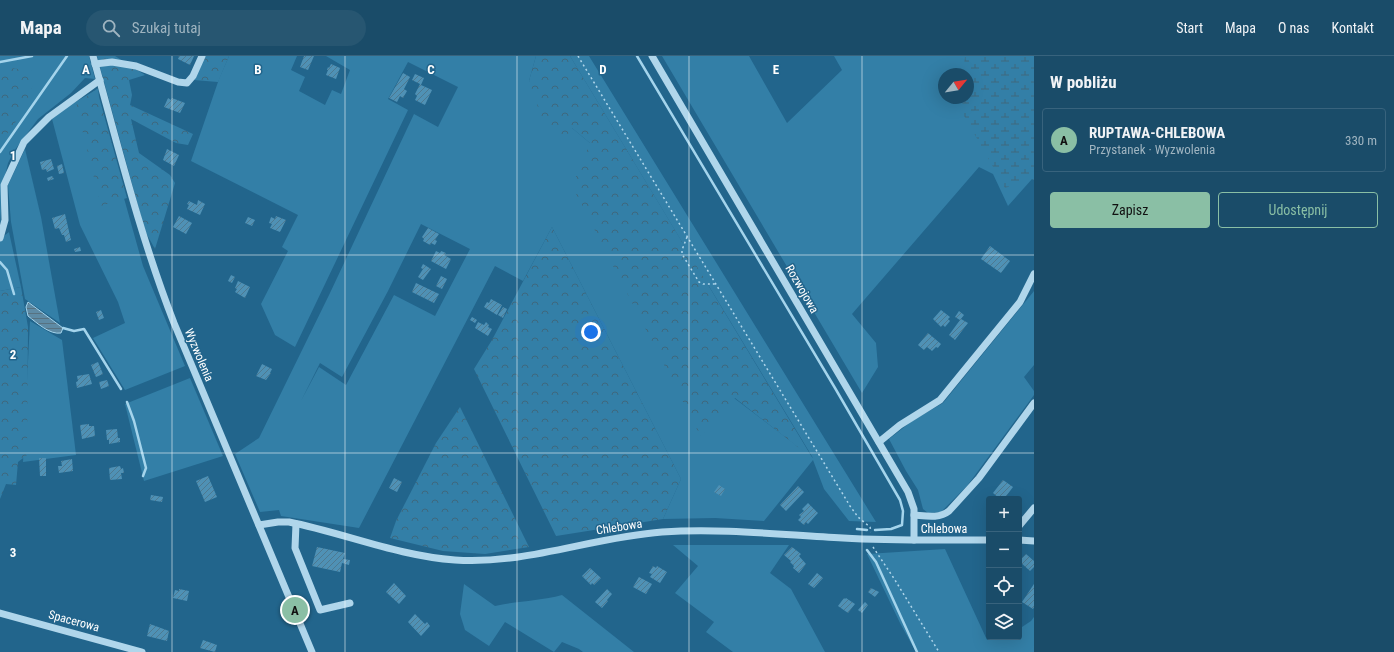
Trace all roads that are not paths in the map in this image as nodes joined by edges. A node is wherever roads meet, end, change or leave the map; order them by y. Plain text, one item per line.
1 (93, 56) edge
2 (202, 56) edge
3 (652, 56) edge
4 (95, 64) junction
5 (100, 80) junction
6 (0, 238) edge
7 (1034, 274) edge
8 (1034, 403) edge
9 (879, 442) junction
10 (1034, 508) edge
11 (914, 515) junction
12 (1022, 522) edge
13 (296, 524) junction
14 (259, 526) junction
15 (914, 540) junction
16 (986, 540) edge
17 (1022, 540) edge
18 (1034, 541) edge
19 (350, 603) dead end
20 (0, 613) edge
21 (142, 652) edge
22 (312, 652) edge

1 - 4 street, Wyzwolenia
2 - 4 street
3 - 9 street, Rozwojowa
4 - 5 street, Wyzwolenia
5 - 6 street
5 - 14 street, Wyzwolenia
7 - 9 street
8 - 11 street
9 - 11 street, Rozwojowa
10 - 12 street
11 - 15 street, Rozwojowa
13 - 14 street, Chlebowa
13 - 15 street, Chlebowa
13 - 19 street
14 - 22 street, Wyzwolenia
15 - 16 street, Chlebowa
17 - 18 street
20 - 21 street, Spacerowa

